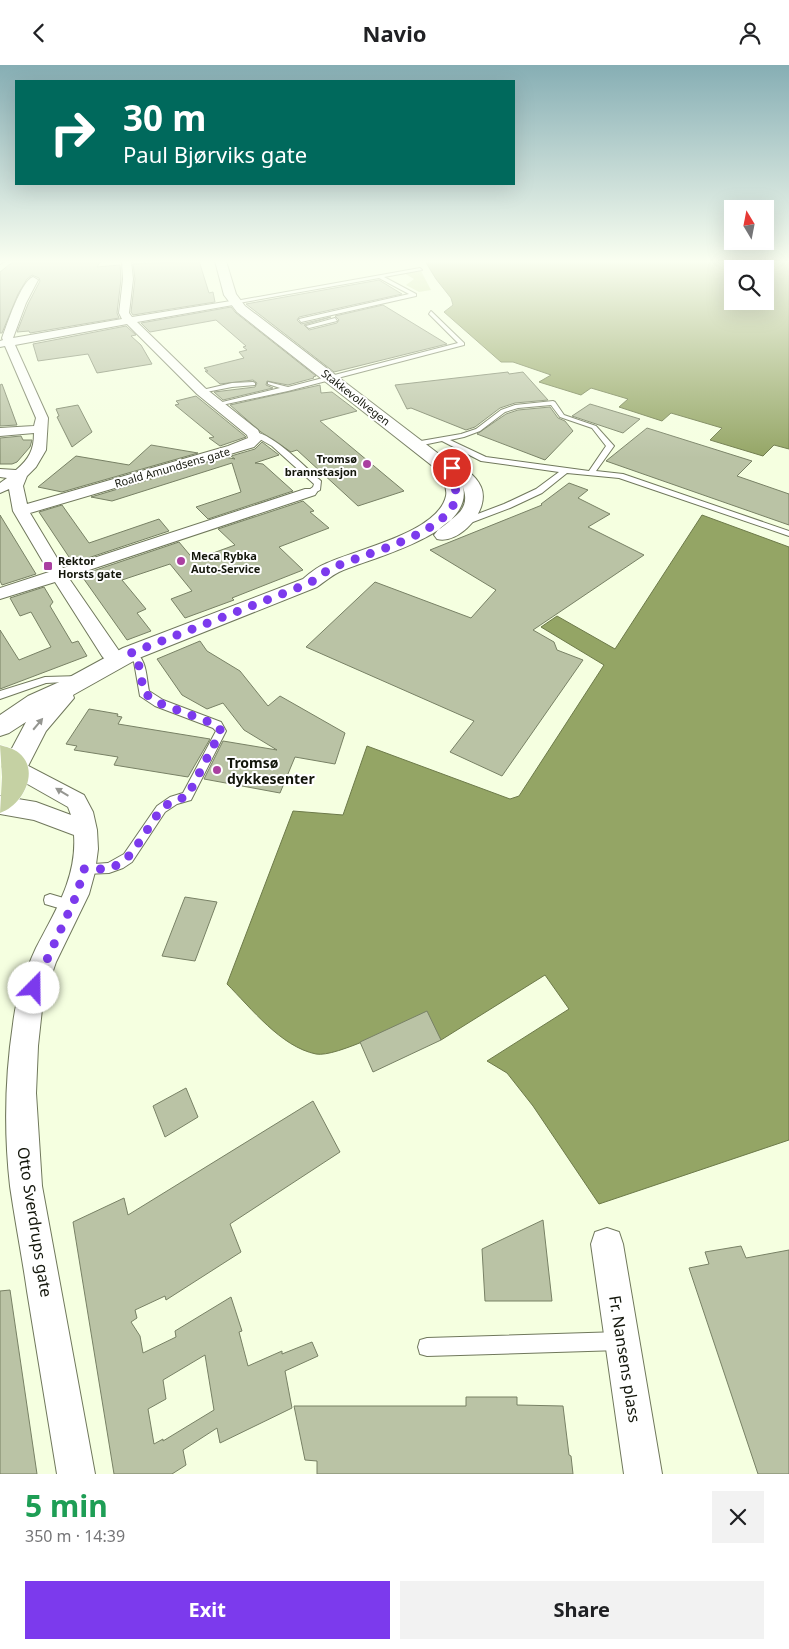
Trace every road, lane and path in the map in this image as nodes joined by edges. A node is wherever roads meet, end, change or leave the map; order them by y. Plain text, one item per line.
1 (11, 327) edge
2 (97, 327) edge
3 (136, 327) edge
4 (265, 327) edge
5 (445, 327) edge
6 (4, 343) edge
7 (331, 377) junction
8 (270, 383) dead end
9 (253, 384) dead end
10 (284, 389) junction
11 (203, 392) junction
12 (217, 404) junction
13 (40, 429) junction
14 (0, 432) edge
15 (253, 433) junction
16 (443, 439) junction
17 (418, 445) junction
18 (442, 465) junction
19 (565, 471) junction
20 (0, 473) edge
21 (590, 474) junction
22 (20, 475) junction
23 (0, 489) edge
24 (310, 492) joint
25 (21, 511) junction
26 (460, 523) junction
27 (789, 534) edge
28 (58, 574) junction
29 (310, 583) junction
30 (0, 594) edge
31 (124, 657) junction
32 (80, 682) junction
33 (0, 695) edge
34 (0, 727) edge
35 (8, 761) edge
36 (0, 804) edge
37 (86, 830) junction
38 (84, 869) junction
39 (607, 1244) dead end
40 (622, 1341) junction
41 (427, 1347) dead end
42 (76, 1474) edge
43 (643, 1474) edge

1 - 6 street
2 - 6 street
3 - 11 street
4 - 7 street, Stakkevollvegen
5 - 7 lane
6 - 13 street
7 - 10 lane
7 - 17 street, Stakkevollvegen
8 - 10 lane
9 - 11 lane
10 - 12 lane
11 - 12 street
12 - 15 street
13 - 14 street
13 - 22 street
15 - 24 lane
15 - 25 street, Roald Amundsens gate
16 - 17 lane
16 - 19 lane
16 - 21 lane
17 - 18 street, Stakkevollvegen
18 - 26 street
18 - 29 street
19 - 21 lane
19 - 26 lane
20 - 22 street
21 - 27 lane
22 - 23 street
22 - 25 street
24 - 28 street
25 - 28 street
26 - 29 street
28 - 30 street
28 - 31 street
29 - 31 street
31 - 32 street
31 - 38 lane
32 - 33 lane
32 - 34 street
35 -> 32 street
35 - 36 main road
37 -> 35 street, Otto Sverdrups gate
36 - 37 street
37 - 38 street, Otto Sverdrups gate
38 - 42 street, Otto Sverdrups gate
39 - 40 street, Fr. Nansens plass
40 - 41 lane
40 - 43 street, Fr. Nansens plass

